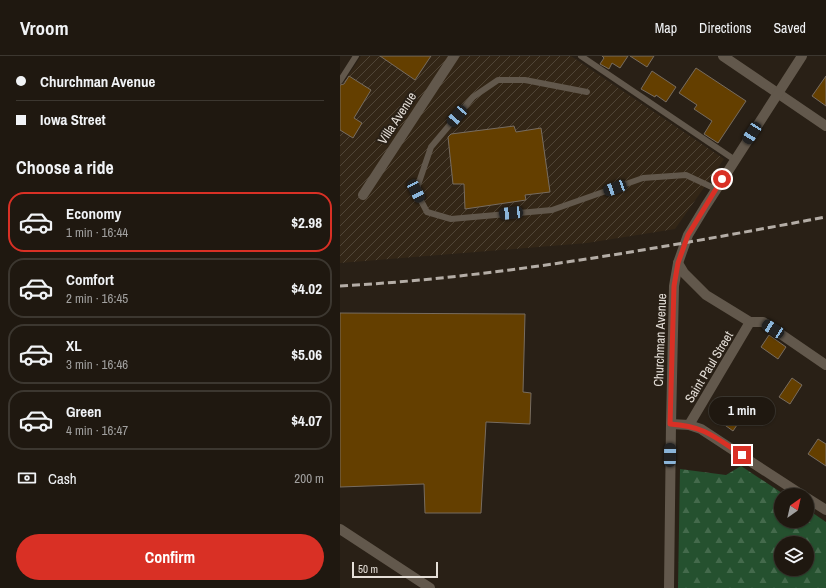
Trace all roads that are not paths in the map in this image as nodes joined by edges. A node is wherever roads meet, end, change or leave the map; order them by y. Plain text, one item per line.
1 (356, 56) edge
2 (454, 56) edge
3 (581, 56) edge
4 (723, 56) edge
5 (802, 56) edge
6 (340, 81) edge
7 (587, 92) dead end
8 (779, 93) junction
9 (826, 126) edge
10 (735, 160) junction
11 (716, 189) junction
12 (363, 195) dead end
13 (678, 263) junction
14 (750, 322) junction
15 (826, 365) edge
16 (670, 424) junction
17 (689, 425) junction
18 (791, 488) edge
19 (814, 502) edge
20 (826, 510) edge
21 (340, 529) edge
22 (430, 588) edge
23 (669, 588) edge

1 - 6 lane
2 - 12 street, Villa Avenue
3 - 10 lane
4 - 8 street
5 - 8 street, Churchman Avenue
7 - 11 lane
8 - 9 street
8 - 10 street, Churchman Avenue
10 - 11 street, Churchman Avenue
11 - 13 street, Churchman Avenue
13 - 14 street
13 - 16 street, Churchman Avenue
14 - 15 street
14 - 17 street, Saint Paul Street
16 - 17 street
16 - 23 street, Churchman Avenue
17 - 18 street
19 - 20 street
21 - 22 street

